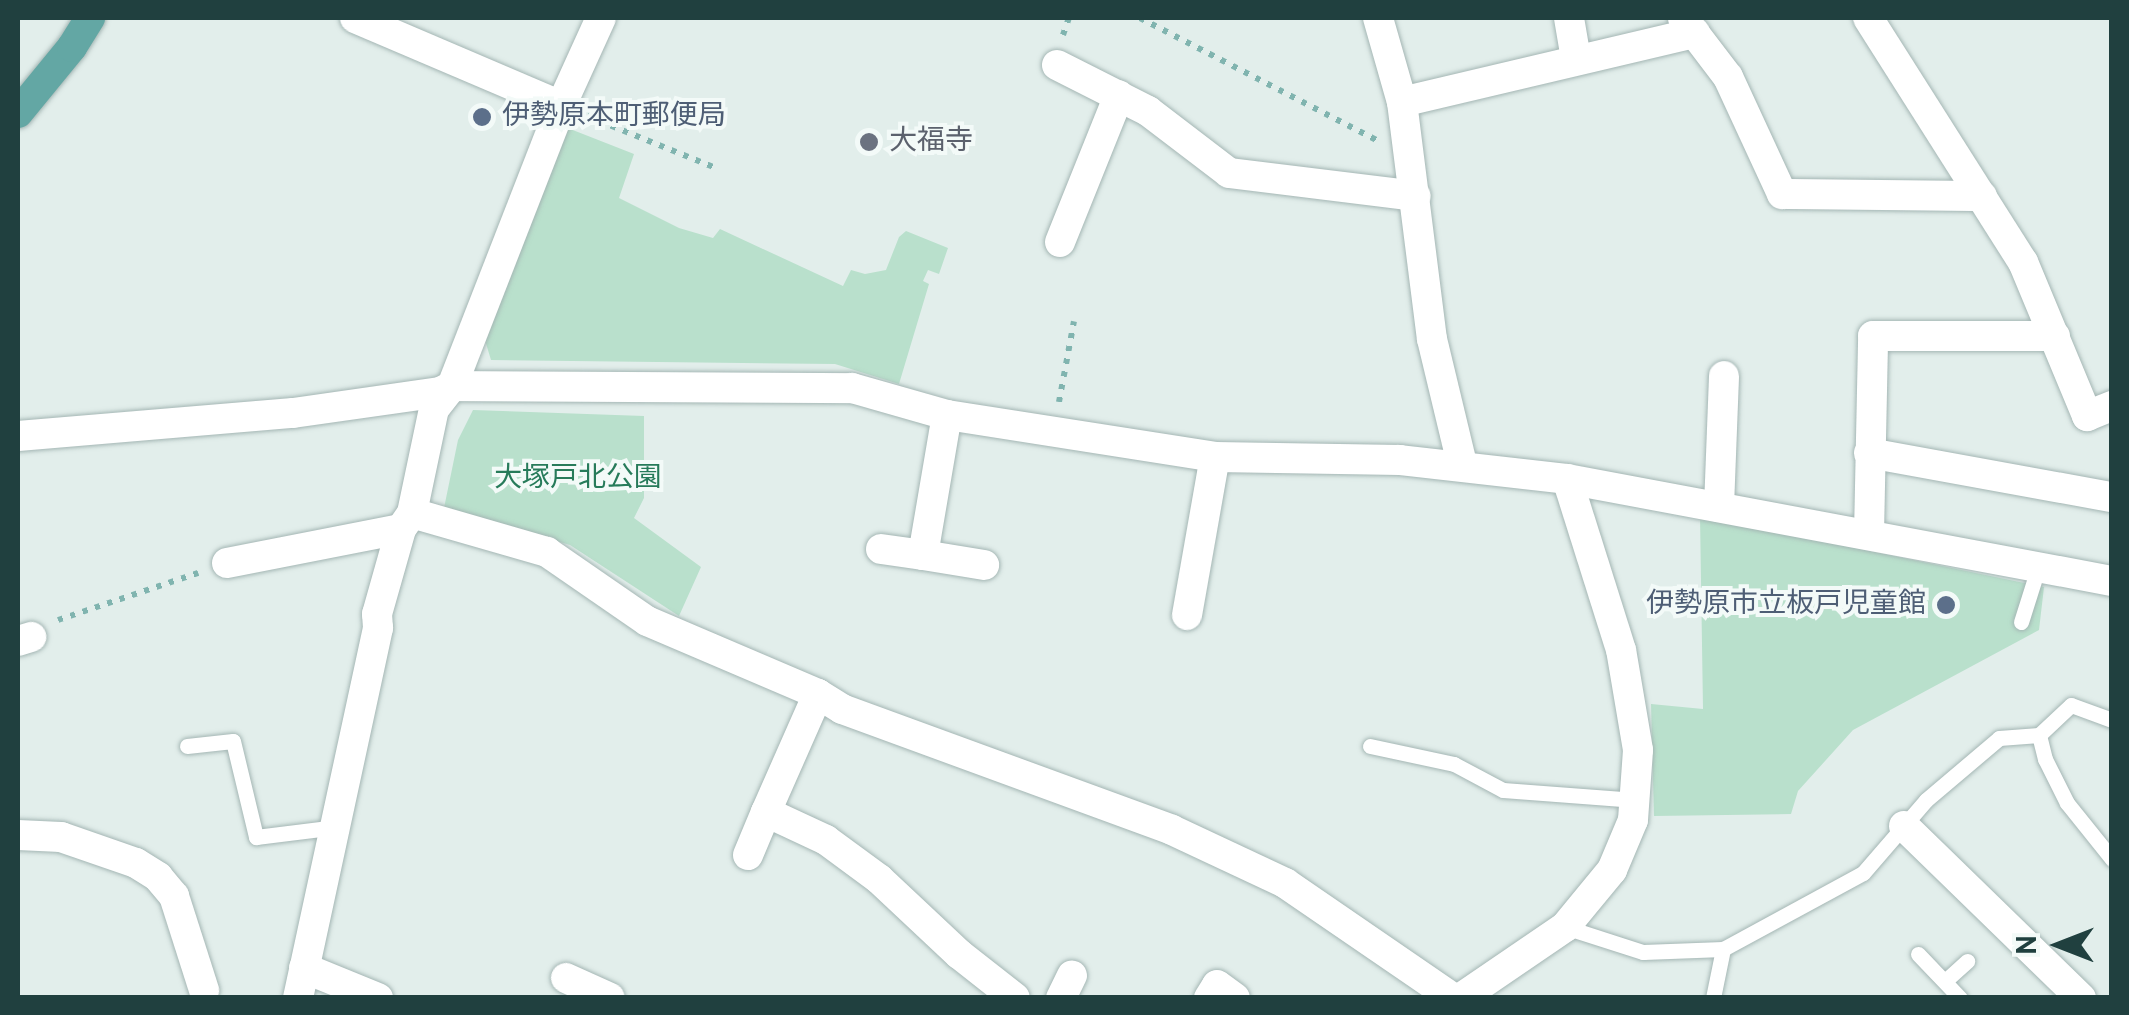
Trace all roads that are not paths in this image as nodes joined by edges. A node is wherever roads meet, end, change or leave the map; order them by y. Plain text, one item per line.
1 (90, 18) edge
2 (355, 18) edge
3 (601, 18) edge
4 (1378, 18) edge
5 (1569, 18) edge
6 (1868, 18) edge
7 (1689, 26) edge
8 (1576, 59) junction
9 (1058, 65) dead end
10 (1119, 95) junction
11 (1402, 102) junction
12 (561, 106) junction
13 (18, 112) edge
14 (1416, 196) junction
15 (1982, 196) junction
16 (1060, 242) dead end
17 (2055, 336) junction
18 (1724, 376) dead end
19 (452, 386) junction
20 (2112, 406) edge
21 (947, 415) junction
22 (18, 436) edge
23 (1869, 453) junction
24 (1215, 457) junction
25 (1462, 464) junction
26 (1566, 479) junction
27 (2112, 496) edge
28 (1719, 507) junction
29 (406, 521) junction
30 (1868, 534) junction
31 (882, 549) dead end
32 (923, 555) junction
33 (227, 563) road end
34 (984, 565) dead end
35 (2038, 568) junction
36 (2112, 581) edge
37 (1186, 615) dead end
38 (2022, 622) dead end
39 (818, 694) junction
40 (2112, 720) edge
41 (2039, 735) junction
42 (187, 746) dead end
43 (1370, 746) dead end
44 (1636, 800) junction
45 (766, 812) junction
46 (1904, 826) junction
47 (337, 827) junction
48 (18, 835) edge
49 (748, 856) dead end
50 (2112, 859) edge
51 (1565, 927) junction
52 (1723, 949) junction
53 (1918, 954) dead end
54 (1967, 960) dead end
55 (566, 978) dead end
56 (1945, 982) junction
57 (301, 983) edge
58 (208, 995) edge
59 (378, 998) edge
60 (610, 998) edge
61 (1015, 998) edge
62 (1209, 998) edge
63 (1235, 998) edge
64 (1453, 998) edge
65 (1462, 998) edge
66 (1713, 998) edge
67 (1960, 998) edge
68 (2081, 998) edge

1 - 13 main road
2 - 12 street
3 - 12 street
4 - 11 street
5 - 8 street
6 - 15 street
7 - 8 street
7 - 15 street
8 - 11 street
9 - 10 street
10 - 14 street
10 - 16 street
11 - 14 street
12 - 19 street
14 - 25 street
15 - 17 street
17 - 20 street
17 - 23 street
18 - 28 street
19 - 21 street
19 - 22 street
19 - 29 street
21 - 24 street
21 - 32 street
23 - 27 street
23 - 30 street
24 - 25 street
24 - 37 street
25 - 26 street
26 - 28 street
26 - 44 street
28 - 30 street
29 - 33 street
29 - 39 street
29 - 47 street
30 - 35 street
31 - 32 street
32 - 34 street
35 - 36 street
35 - 38 lane
39 - 45 street
39 - 64 street
40 - 41 lane
41 - 46 lane
41 - 50 lane
42 - 47 lane
43 - 44 lane
44 - 51 street
45 - 49 street
45 - 61 street
46 - 52 lane
46 - 68 street
47 - 57 street
48 - 58 street
51 - 52 lane
51 - 65 street
52 - 66 lane
53 - 56 lane
54 - 56 lane
55 - 60 street
56 - 67 lane
57 - 59 street
62 - 63 street

